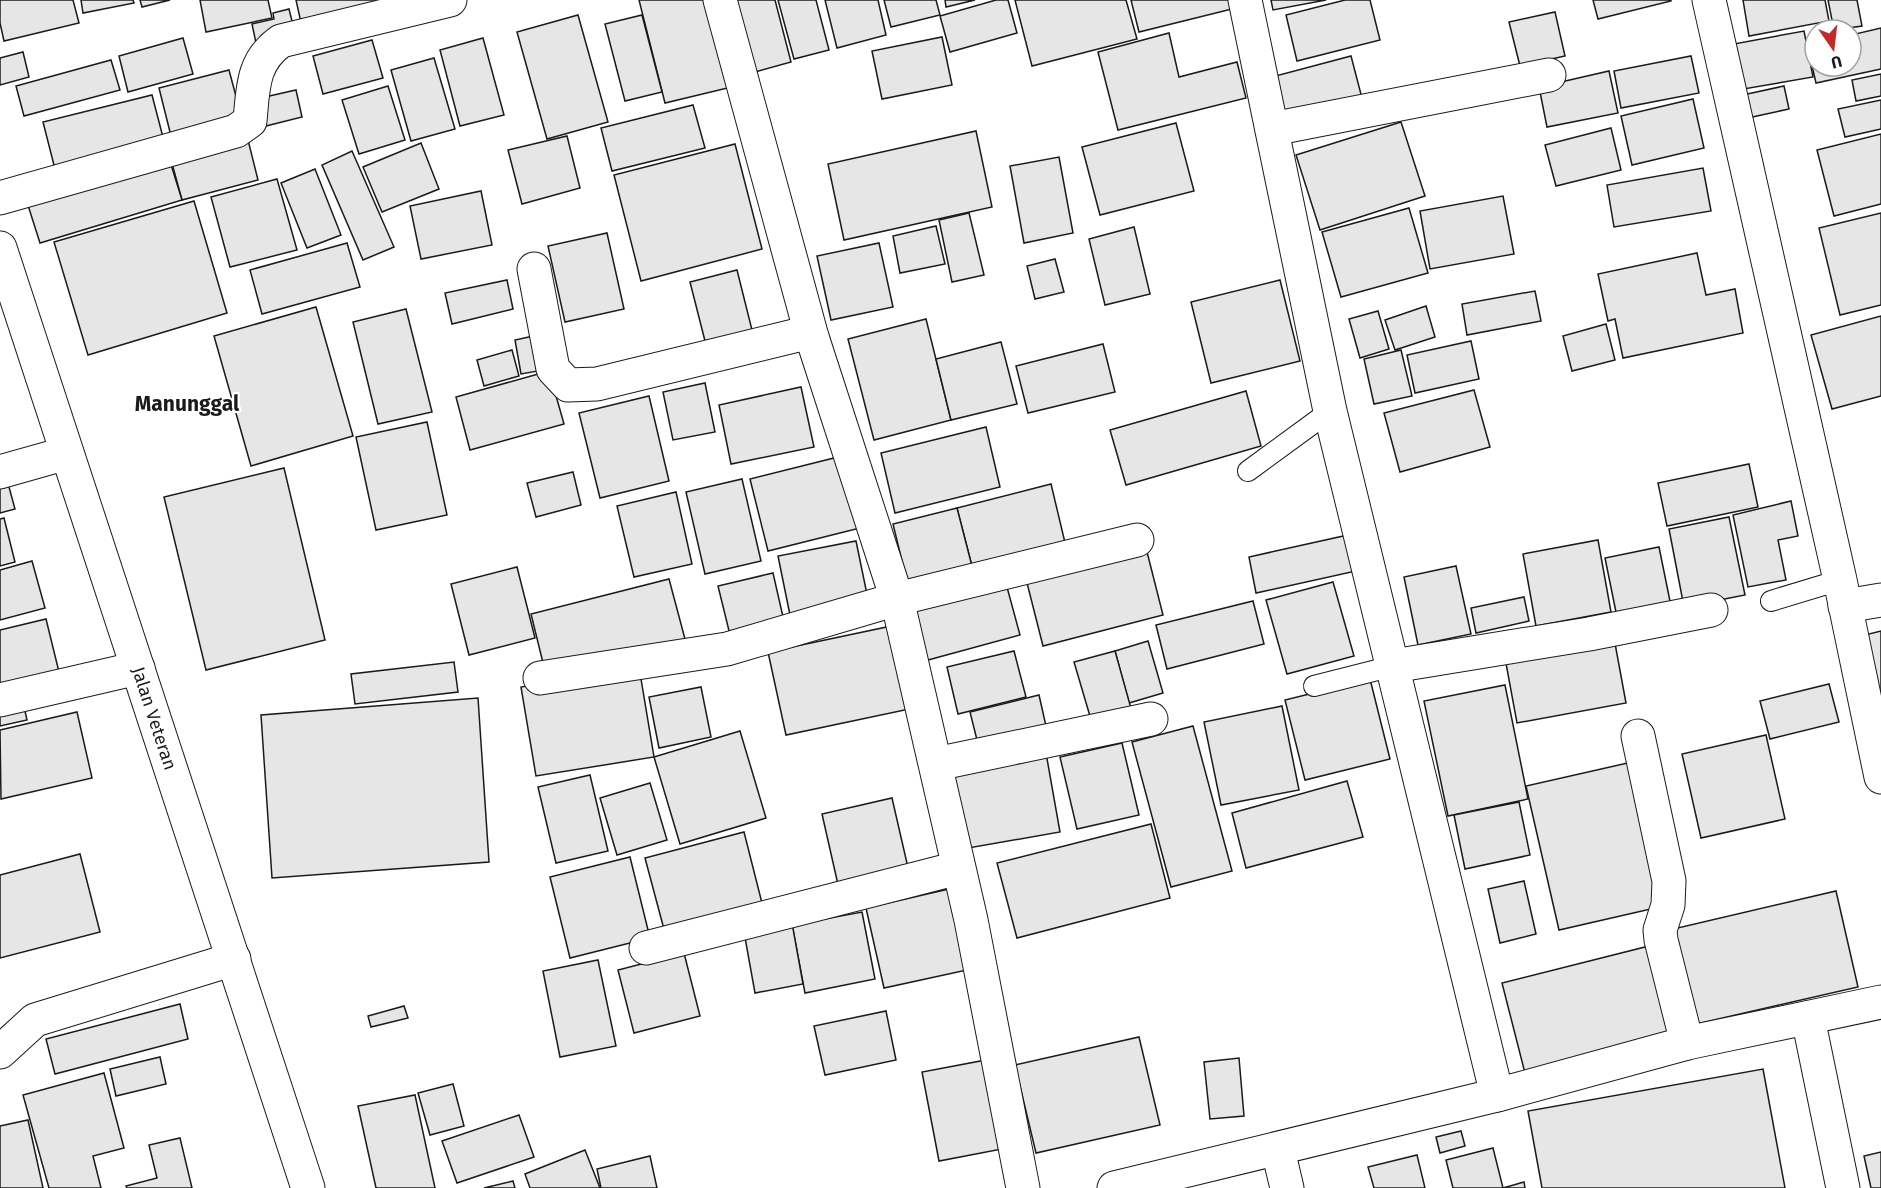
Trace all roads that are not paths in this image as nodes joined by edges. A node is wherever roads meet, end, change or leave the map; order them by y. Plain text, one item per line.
1 (450, 0) edge
2 (720, 0) edge
3 (1245, 0) edge
4 (1709, 0) edge
5 (1550, 75) dead end
6 (1272, 129) junction
7 (0, 198) edge
8 (1, 257) edge
9 (534, 269) dead end
10 (812, 337) junction
11 (1330, 411) junction
12 (68, 453) junction
13 (1248, 471) dead end
14 (0, 472) edge
15 (1137, 540) dead end
16 (1843, 593) junction
17 (897, 599) junction
18 (1881, 600) edge
19 (1772, 601) dead end
20 (1711, 610) dead end
21 (1393, 666) junction
22 (138, 668) junction
23 (540, 678) dead end
24 (1314, 686) dead end
25 (0, 700) edge
26 (1151, 719) dead end
27 (1638, 736) dead end
28 (936, 764) junction
29 (1881, 777) edge
30 (958, 868) junction
31 (645, 948) dead end
32 (234, 959) junction
33 (1881, 1002) edge
34 (1808, 1018) junction
35 (1687, 1043) junction
36 (0, 1052) edge
37 (1497, 1095) junction
38 (1278, 1150) junction
39 (308, 1188) edge
40 (1023, 1188) edge
41 (1113, 1188) edge
42 (1287, 1188) edge
43 (1843, 1188) edge

1 - 7 street
2 - 10 street
3 - 6 street
4 - 16 street
5 - 6 street
6 - 11 street
8 - 12 street, Jalan Veteran
9 - 10 street
10 - 17 street
11 - 13 lane
11 - 21 street
12 - 14 street
12 - 22 street, Jalan Veteran
15 - 17 street
16 - 18 street
16 - 19 lane
16 - 29 street
17 - 23 street
17 - 28 street
20 - 21 street
21 - 24 lane
21 - 37 street
22 - 25 street
22 - 32 street, Jalan Veteran
26 - 28 street
27 - 35 street
28 - 30 street
30 - 31 street
30 - 40 street
32 - 36 street
32 - 39 street, Jalan Veteran
33 - 34 street
34 - 35 street
34 - 43 street
35 - 37 street
37 - 38 street
38 - 41 street
38 - 42 street

